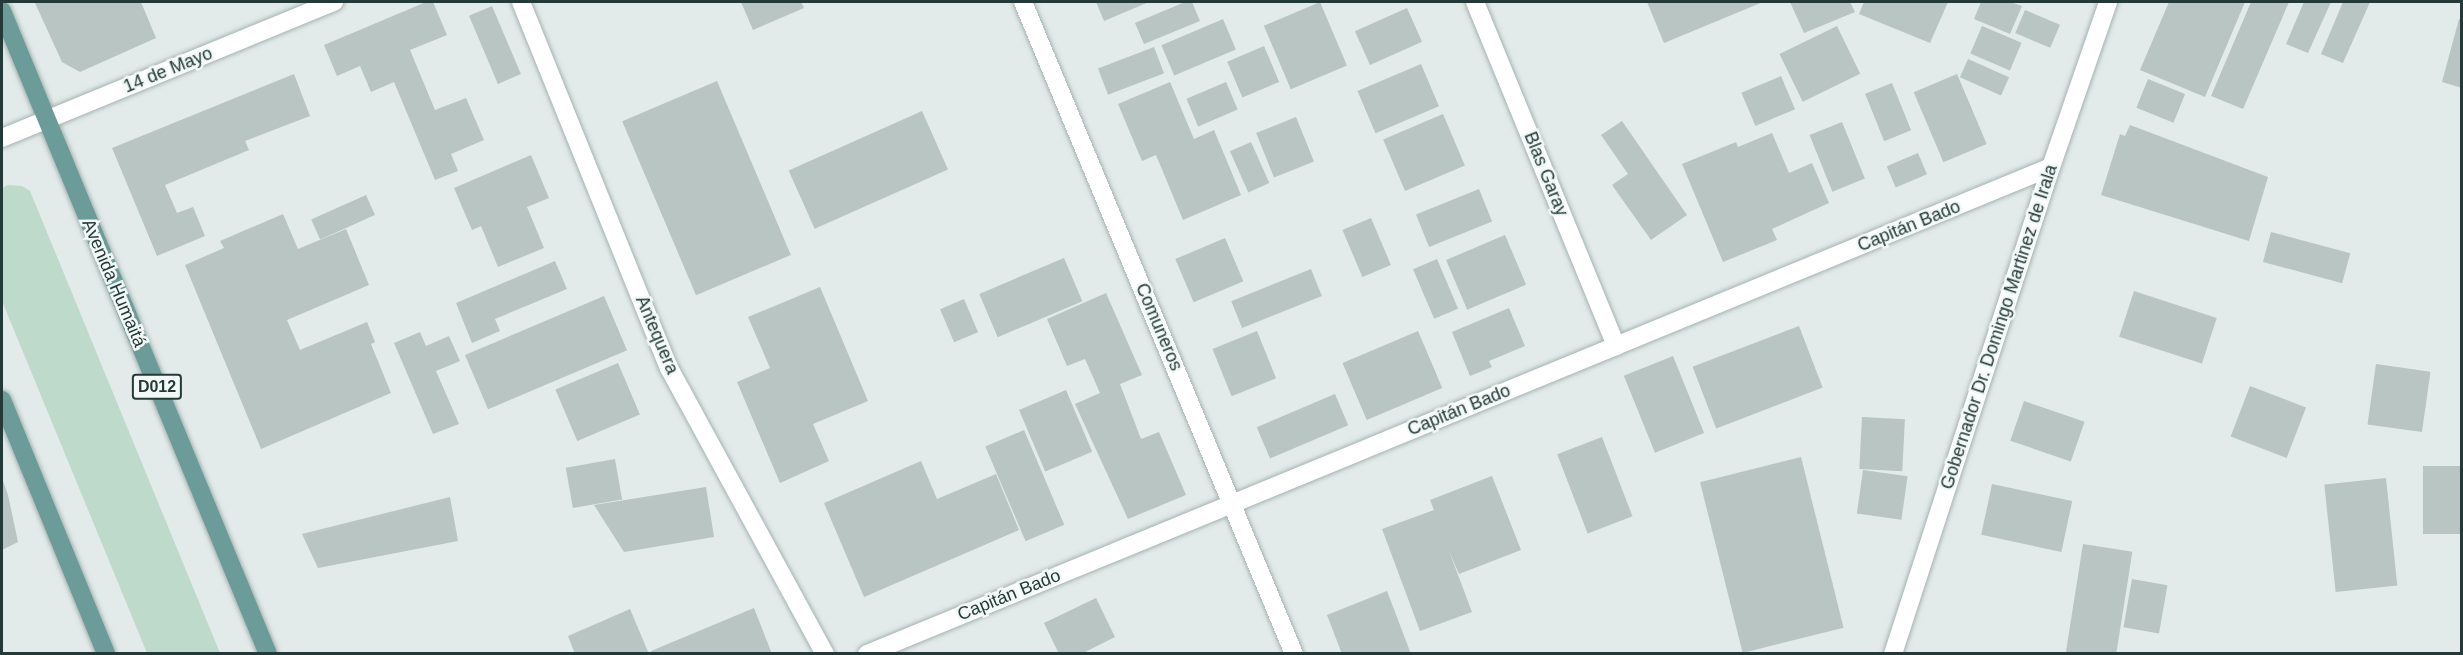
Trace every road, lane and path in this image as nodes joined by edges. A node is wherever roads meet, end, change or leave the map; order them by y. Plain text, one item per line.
1 (334, 2) edge
2 (521, 2) edge
3 (1023, 2) edge
4 (1475, 2) edge
5 (2108, 2) edge
6 (2, 11) edge
7 (46, 120) junction
8 (2, 138) edge
9 (2051, 167) junction
10 (1617, 346) junction
11 (2, 400) edge
12 (1232, 504) junction
13 (106, 654) edge
14 (268, 654) edge
15 (825, 654) edge
16 (867, 654) edge
17 (1294, 654) edge
18 (1893, 654) edge

1 - 7 street, 14 de Mayo
2 - 15 street, Antequera
3 - 12 street, Comuneros
4 - 10 street, Blas Garay
5 - 9 street, Gobernador Dr. Domingo Martinez de Irala
6 - 7 main road, Avenida Humaitá / D012
7 - 8 street, 14 de Mayo
7 - 14 main road, Avenida Humaitá / D012
9 - 10 street, Capitán Bado
9 - 18 street, Gobernador Dr. Domingo Martinez de Irala
10 - 12 street, Capitán Bado
11 - 13 main road
12 - 16 street, Capitán Bado
12 - 17 street, Comuneros

